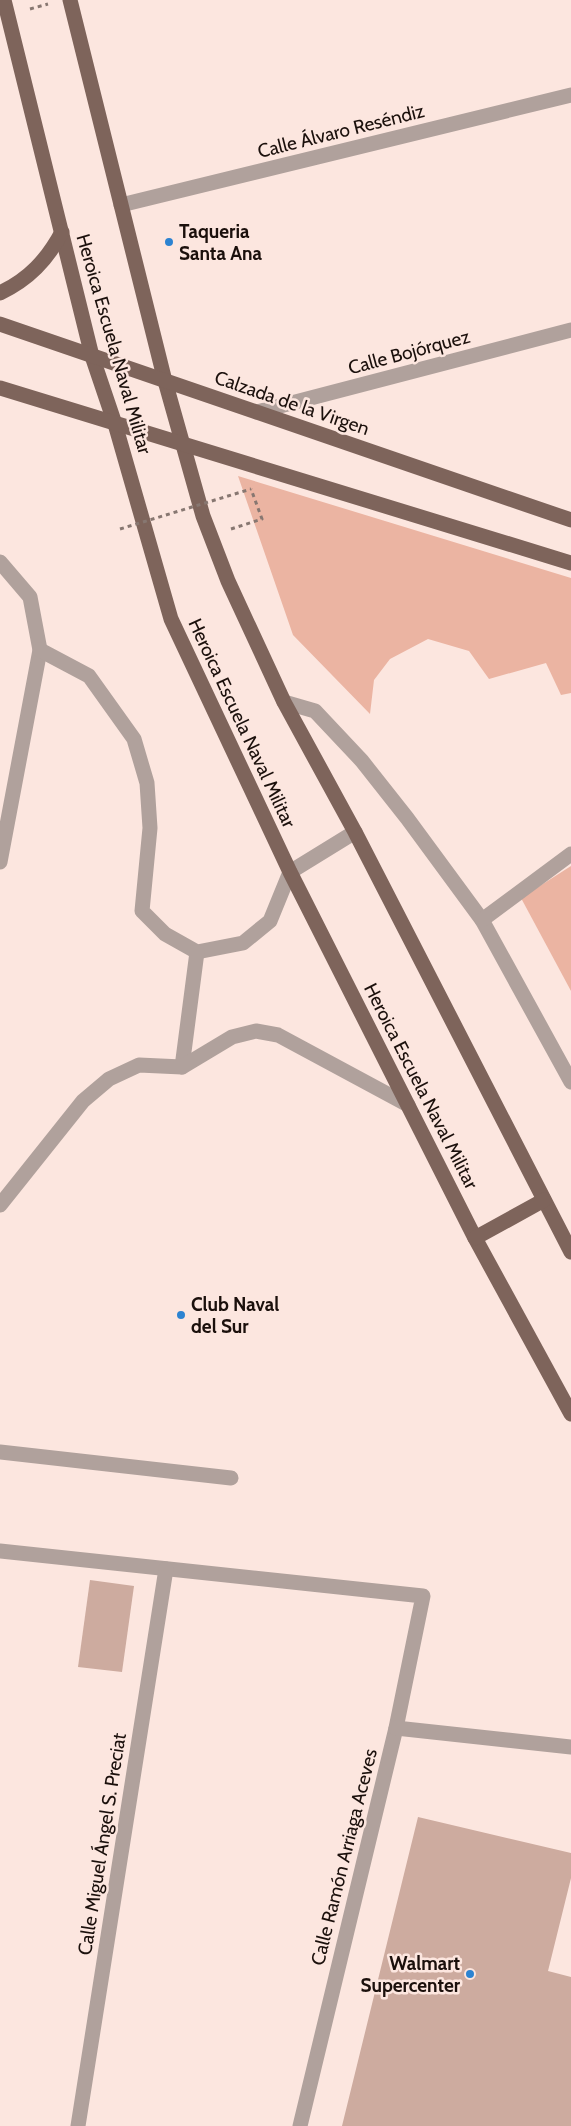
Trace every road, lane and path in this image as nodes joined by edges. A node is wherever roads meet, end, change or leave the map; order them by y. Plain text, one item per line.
1 (63, 1) edge
2 (6, 7) edge
3 (571, 95) edge
4 (121, 205) junction
5 (62, 232) junction
6 (0, 294) edge
7 (0, 324) edge
8 (571, 330) edge
9 (92, 356) junction
10 (165, 381) junction
11 (2, 390) edge
12 (257, 412) junction
13 (115, 424) junction
14 (184, 446) junction
15 (571, 520) edge
16 (120, 529) dead end
17 (211, 535) junction
18 (0, 562) edge
19 (571, 563) edge
20 (40, 650) junction
21 (284, 702) junction
22 (355, 832) junction
23 (571, 854) edge
24 (0, 862) edge
25 (290, 872) junction
26 (482, 920) junction
27 (197, 952) junction
28 (182, 1067) junction
29 (571, 1082) edge
30 (408, 1105) junction
31 (544, 1200) junction
32 (0, 1205) edge
33 (475, 1238) junction
34 (571, 1252) edge
35 (571, 1414) edge
36 (0, 1452) edge
37 (230, 1478) dead end
38 (0, 1552) edge
39 (166, 1569) junction
40 (396, 1728) junction
41 (571, 1747) edge
42 (78, 2126) edge
43 (300, 2126) edge

1 - 2 path
1 - 4 main road, Heroica Escuela Naval Militar
2 - 5 main road, Heroica Escuela Naval Militar
3 - 4 street, Calle Álvaro Reséndiz
4 - 10 main road, Heroica Escuela Naval Militar
5 - 6 main road
5 - 9 main road, Heroica Escuela Naval Militar
7 - 9 main road, Calzada de la Virgen
8 - 12 street, Calle Bojórquez
9 - 10 main road, Calzada de la Virgen
9 - 13 main road, Heroica Escuela Naval Militar
10 - 12 main road, Calzada de la Virgen
10 - 14 main road, Heroica Escuela Naval Militar
11 - 13 main road
12 - 15 main road, Calzada de la Virgen
13 - 14 main road
13 - 25 main road, Heroica Escuela Naval Militar
14 - 17 main road, Heroica Escuela Naval Militar
14 - 19 main road
16 - 17 path, bridge
17 - 21 main road, Heroica Escuela Naval Militar
18 - 20 street
20 - 24 street
20 - 27 street
21 - 22 main road, Heroica Escuela Naval Militar
21 - 26 street
22 - 25 street
22 - 31 main road, Heroica Escuela Naval Militar
23 - 26 street
25 - 27 street
25 - 30 main road, Heroica Escuela Naval Militar
26 - 29 street
27 - 28 street
28 - 30 street
28 - 32 street
30 - 33 main road, Heroica Escuela Naval Militar
31 - 33 main road
31 - 34 main road, Heroica Escuela Naval Militar
33 - 35 main road, Heroica Escuela Naval Militar
36 - 37 street
38 - 39 street
39 - 40 street, Calle Ramón Arriaga Aceves
39 - 42 street, Calle Miguel Ángel S. Preciat
40 - 41 street
40 - 43 street, Calle Ramón Arriaga Aceves

